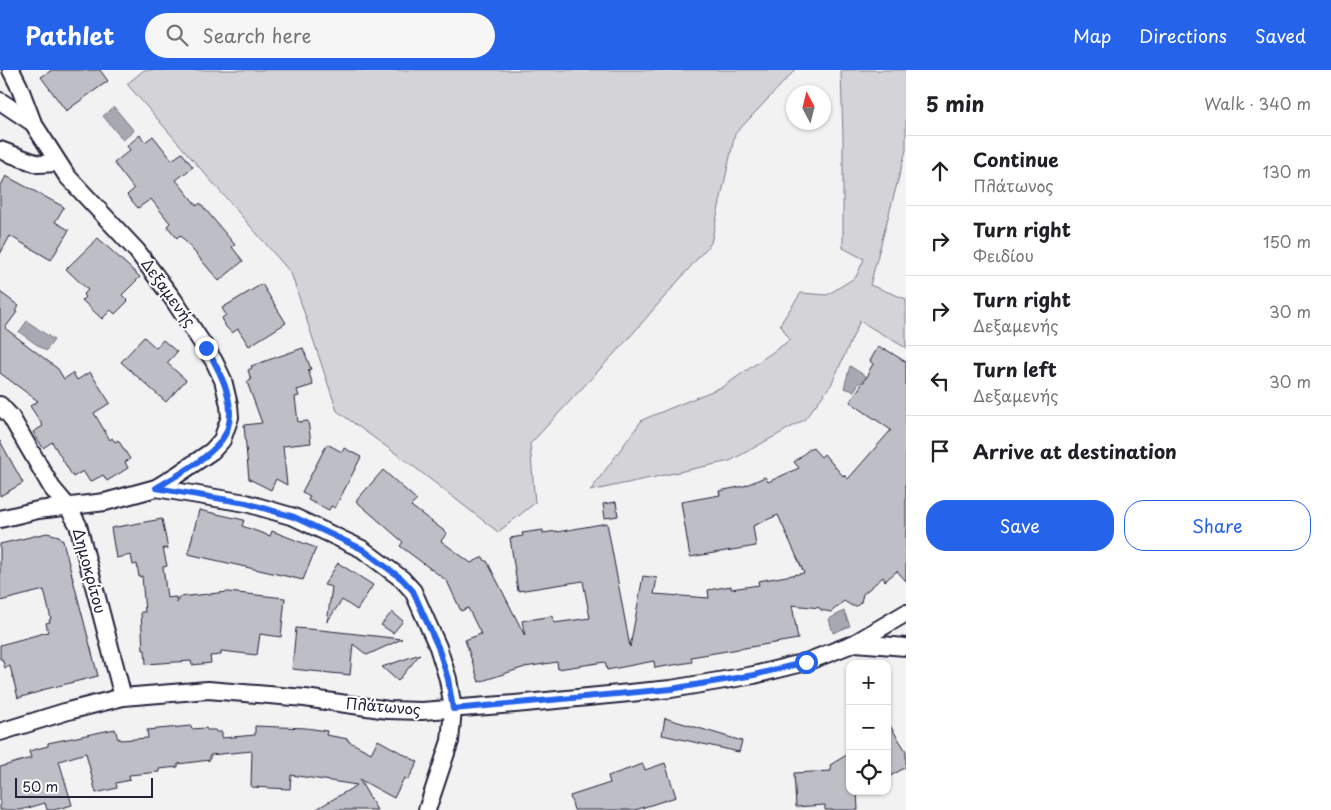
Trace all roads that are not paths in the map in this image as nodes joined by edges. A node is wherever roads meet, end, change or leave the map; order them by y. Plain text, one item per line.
1 (11, 70) edge
2 (0, 101) edge
3 (33, 123) junction
4 (0, 150) edge
5 (58, 163) junction
6 (0, 405) edge
7 (156, 488) junction
8 (68, 507) junction
9 (0, 520) edge
10 (906, 613) edge
11 (854, 643) junction
12 (906, 647) edge
13 (122, 697) junction
14 (453, 709) junction
15 (0, 732) edge
16 (427, 810) edge

1 - 3 street
2 - 3 street, Δεξαμενής
3 - 5 street, Δεξαμενής
4 - 5 street
5 - 7 street, Δεξαμενής
6 - 8 street, Δημοκρίτου
7 - 8 street, Δεξαμενής
7 - 14 street
8 - 9 street, Δεξαμενής
8 - 13 street, Δημοκρίτου
10 - 11 street, Πλάτωνος
11 - 12 street
11 - 14 street, Πλάτωνος
13 - 14 street, Πλάτωνος
13 - 15 street, Πλάτωνος
14 - 16 street

